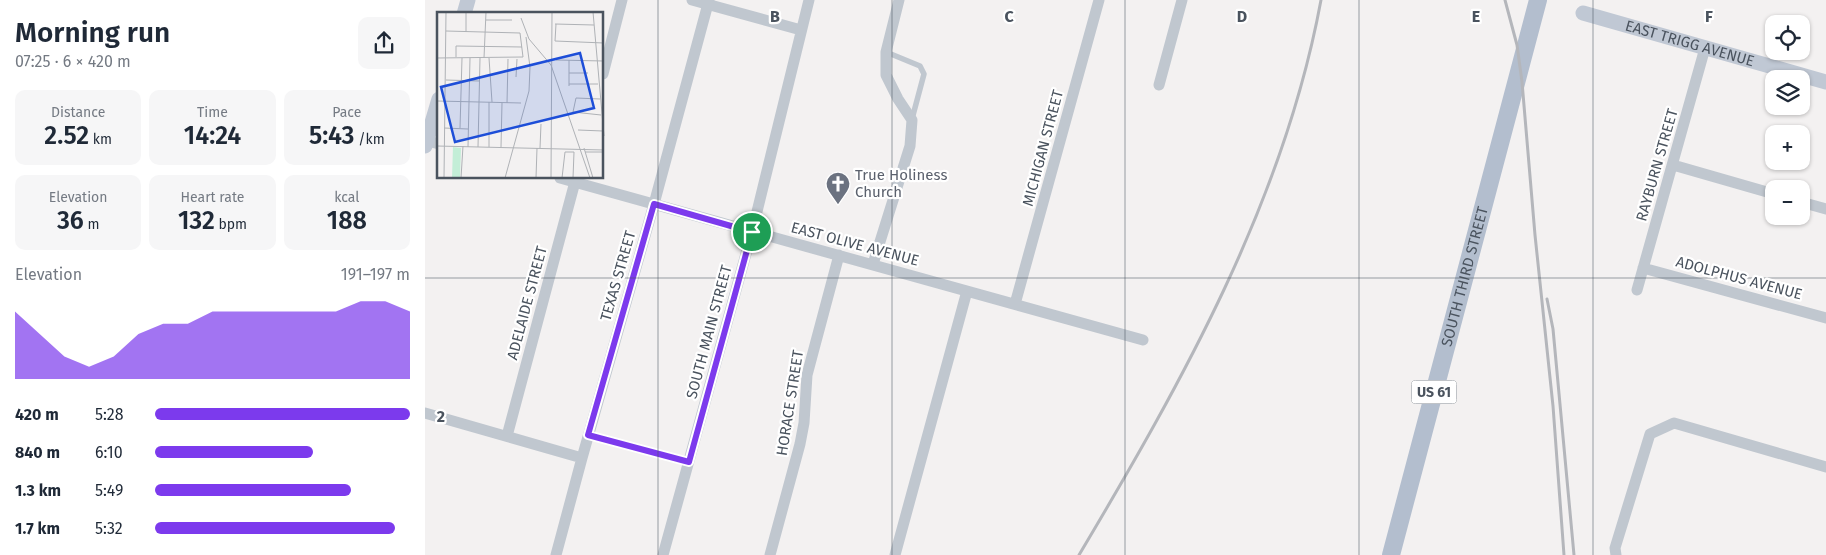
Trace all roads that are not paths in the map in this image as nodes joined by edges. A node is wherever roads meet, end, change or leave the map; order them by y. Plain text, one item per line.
1 (622, 0) edge
2 (692, 0) edge
3 (809, 0) edge
4 (899, 0) edge
5 (1099, 0) edge
6 (1182, 0) edge
7 (1538, 0) edge
8 (708, 2) edge
9 (1583, 13) dead end
10 (801, 30) junction
11 (1705, 48) junction
12 (886, 52) junction
13 (604, 70) edge
14 (1826, 82) edge
15 (1159, 84) dead end
16 (437, 108) edge
17 (912, 120) junction
18 (429, 143) edge
19 (1673, 165) junction
20 (575, 180) edge
21 (1765, 191) edge
22 (654, 204) junction
23 (1810, 205) edge
24 (1826, 209) edge
25 (752, 232) junction
26 (839, 255) junction
27 (873, 264) junction
28 (1643, 268) junction
29 (1637, 290) dead end
30 (967, 291) junction
31 (1015, 304) junction
32 (1826, 318) edge
33 (1143, 340) dead end
34 (425, 413) edge
35 (588, 435) junction
36 (507, 436) junction
37 (582, 458) junction
38 (689, 462) junction
39 (1826, 467) edge
40 (556, 555) edge
41 (663, 555) edge
42 (770, 555) edge
43 (895, 555) edge
44 (1391, 555) edge
45 (1616, 555) edge

1 - 13 street
2 - 8 street
3 - 10 street, SOUTH MAIN STREET
4 - 12 street
5 - 31 street, MICHIGAN STREET
6 - 15 street
7 - 44 main road, SOUTH THIRD STREET / US 61
8 - 10 street
8 - 22 street, TEXAS STREET
9 - 11 street, EAST TRIGG AVENUE
10 - 25 street, SOUTH MAIN STREET
11 - 14 street, EAST TRIGG AVENUE
11 - 19 street, RAYBURN STREET
12 - 17 street
12 - 17 lane
16 - 18 street
17 - 27 street
19 - 21 street
19 - 28 street, RAYBURN STREET
20 - 22 street, EAST OLIVE AVENUE
20 - 36 street, ADELAIDE STREET
22 - 25 street, EAST OLIVE AVENUE
22 - 35 street, TEXAS STREET
23 - 24 street
25 - 26 street, EAST OLIVE AVENUE
25 - 38 street, SOUTH MAIN STREET
26 - 27 street, EAST OLIVE AVENUE
26 - 42 street, HORACE STREET
27 - 30 street, EAST OLIVE AVENUE
28 - 29 street, RAYBURN STREET
28 - 32 street, ADOLPHUS AVENUE
30 - 31 street, EAST OLIVE AVENUE
30 - 43 street
31 - 33 street, EAST OLIVE AVENUE
34 - 36 street
35 - 37 street, TEXAS STREET
35 - 38 lane
36 - 37 street
37 - 40 street, TEXAS STREET
38 - 41 street, SOUTH MAIN STREET
39 - 45 street

